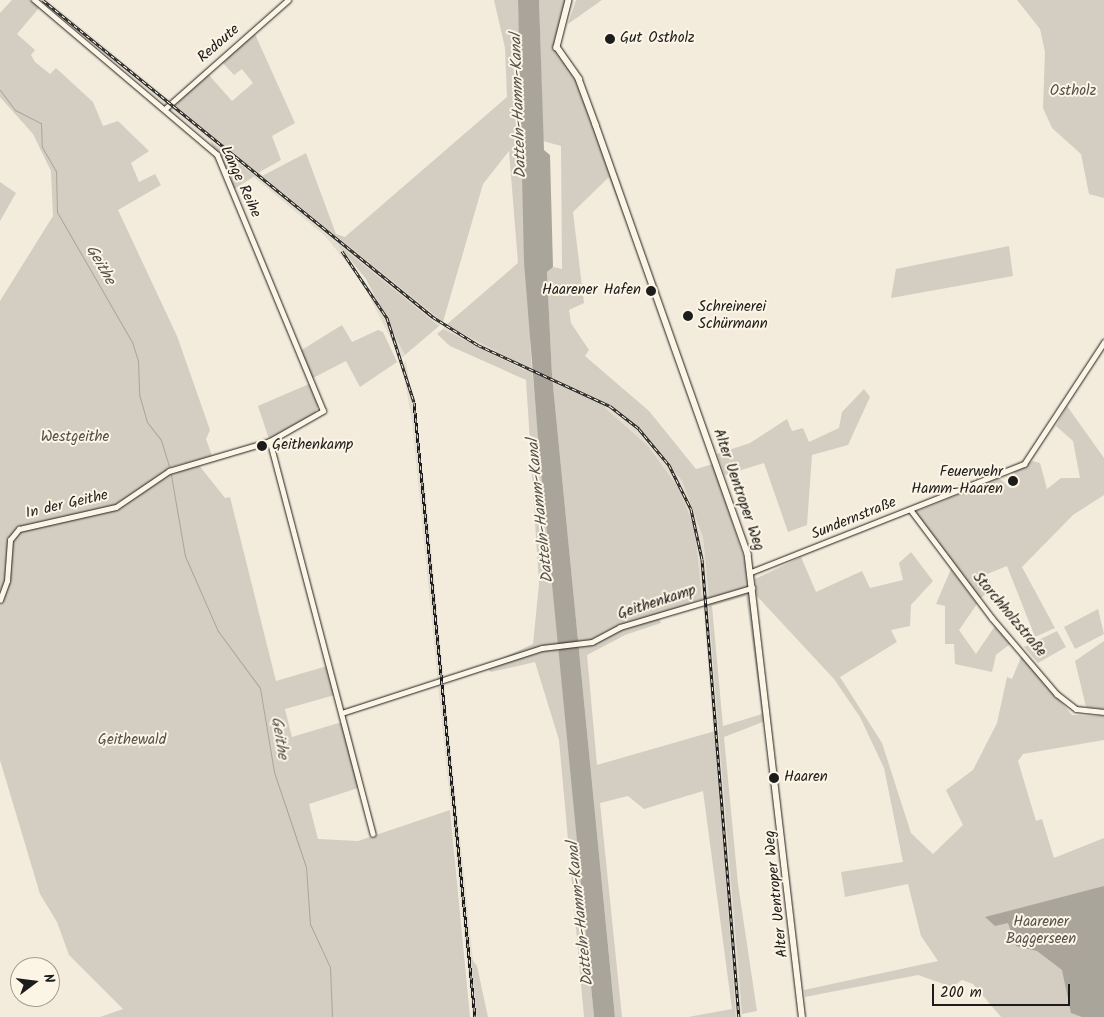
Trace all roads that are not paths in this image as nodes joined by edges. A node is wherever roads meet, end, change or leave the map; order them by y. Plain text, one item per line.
1 (34, 0) edge
2 (288, 0) edge
3 (569, 0) edge
4 (166, 108) junction
5 (1104, 342) edge
6 (323, 411) joint
7 (270, 441) junction
8 (911, 510) junction
9 (751, 572) junction
10 (752, 588) junction
11 (0, 600) edge
12 (342, 712) junction
13 (1104, 712) edge
14 (373, 834) dead end
15 (802, 1017) edge

1 - 4 street, Lange Reihe
2 - 4 street, Redoute
3 - 9 street, Alter Uentroper Weg
4 - 6 street, Lange Reihe
5 - 8 street, Sundernstraße
6 - 7 street, In der Geithe
7 - 11 street, In der Geithe
7 - 12 street
8 - 9 street, Sundernstraße
8 - 13 street, Storchholzstraße
9 - 10 street, Alter Uentroper Weg
10 - 12 street, Geithenkamp
10 - 15 street, Alter Uentroper Weg
12 - 14 street

